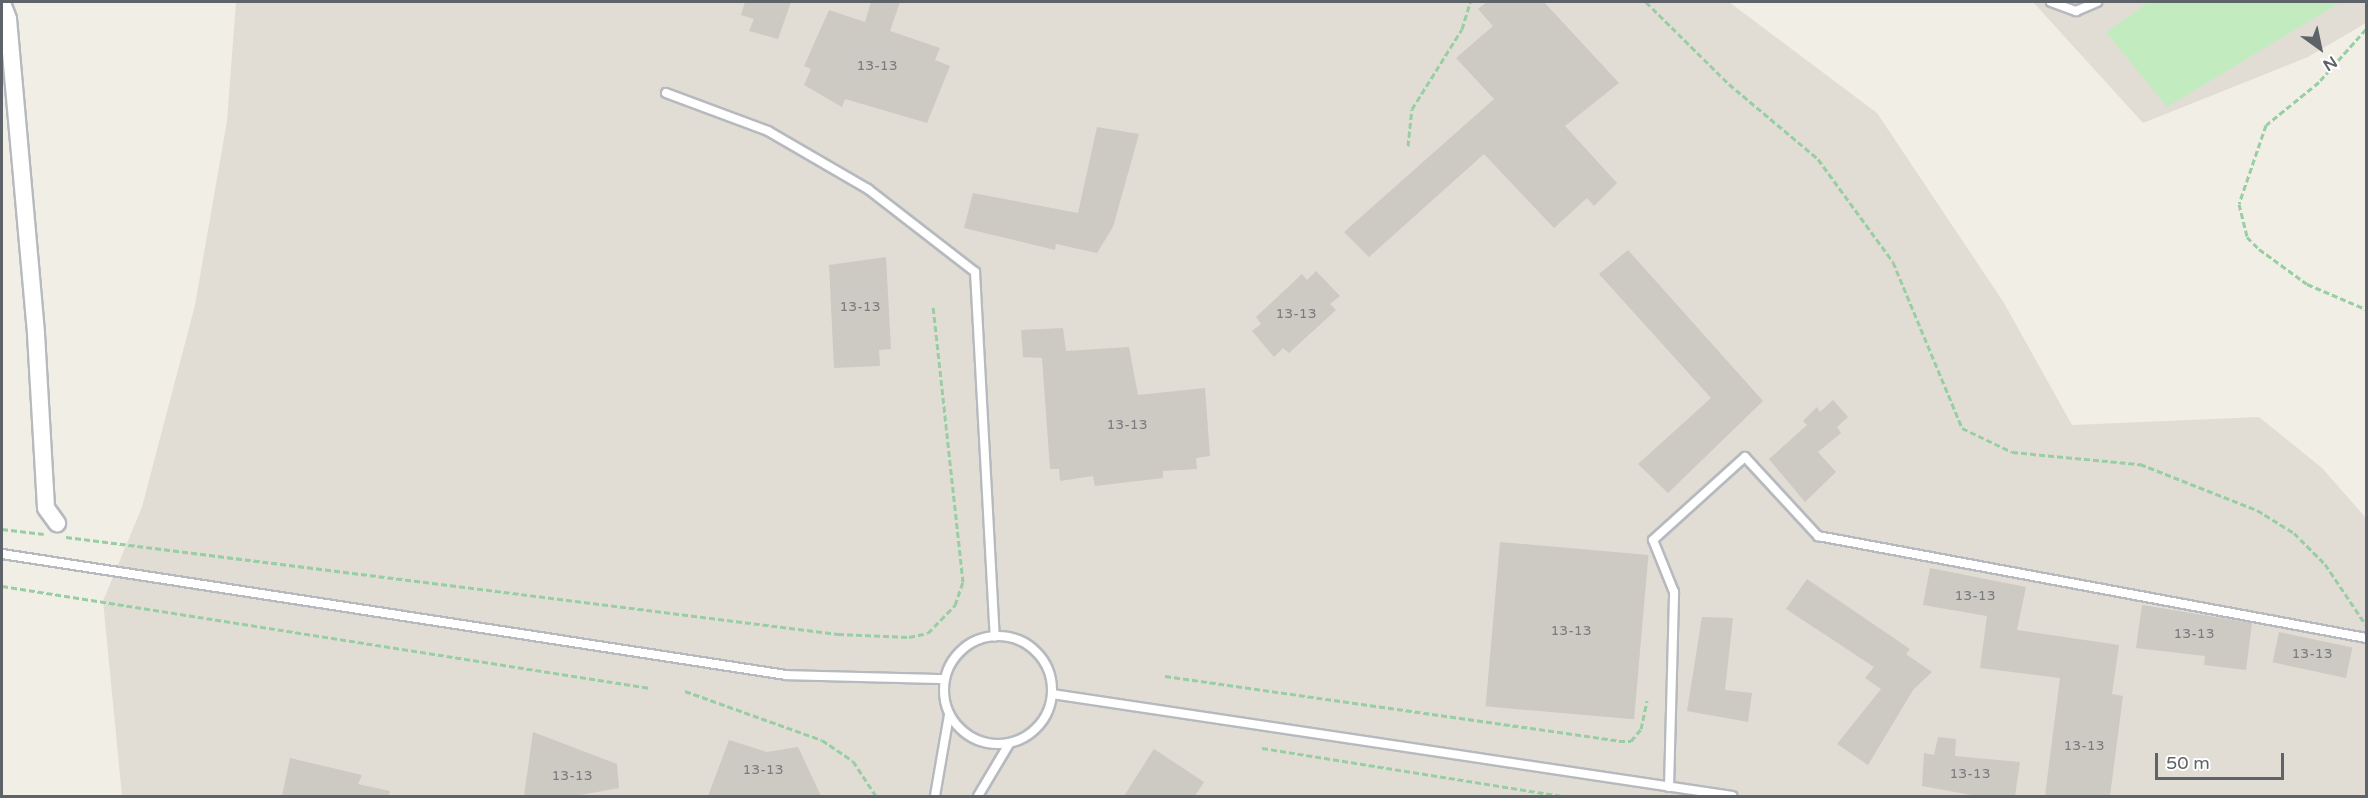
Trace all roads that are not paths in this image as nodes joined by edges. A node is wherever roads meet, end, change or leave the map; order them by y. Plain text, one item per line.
1 (2052, 2) edge
2 (2097, 2) edge
3 (2, 3) edge
4 (666, 93) dead end
5 (55, 532) road end
6 (2, 554) edge
7 (995, 636) junction
8 (2367, 638) edge
9 (944, 679) junction
10 (1052, 694) junction
11 (949, 715) junction
12 (1009, 744) junction
13 (1669, 787) junction
14 (935, 796) edge
15 (978, 796) edge
16 (1732, 796) edge

1 - 2 lane
3 - 5 street
4 - 7 lane
6 - 9 lane
7 - 9 lane
7 - 10 lane
8 - 13 lane
9 - 11 lane
10 - 12 lane
10 - 13 lane
11 - 12 lane
11 - 14 lane
12 - 15 lane
13 - 16 lane

